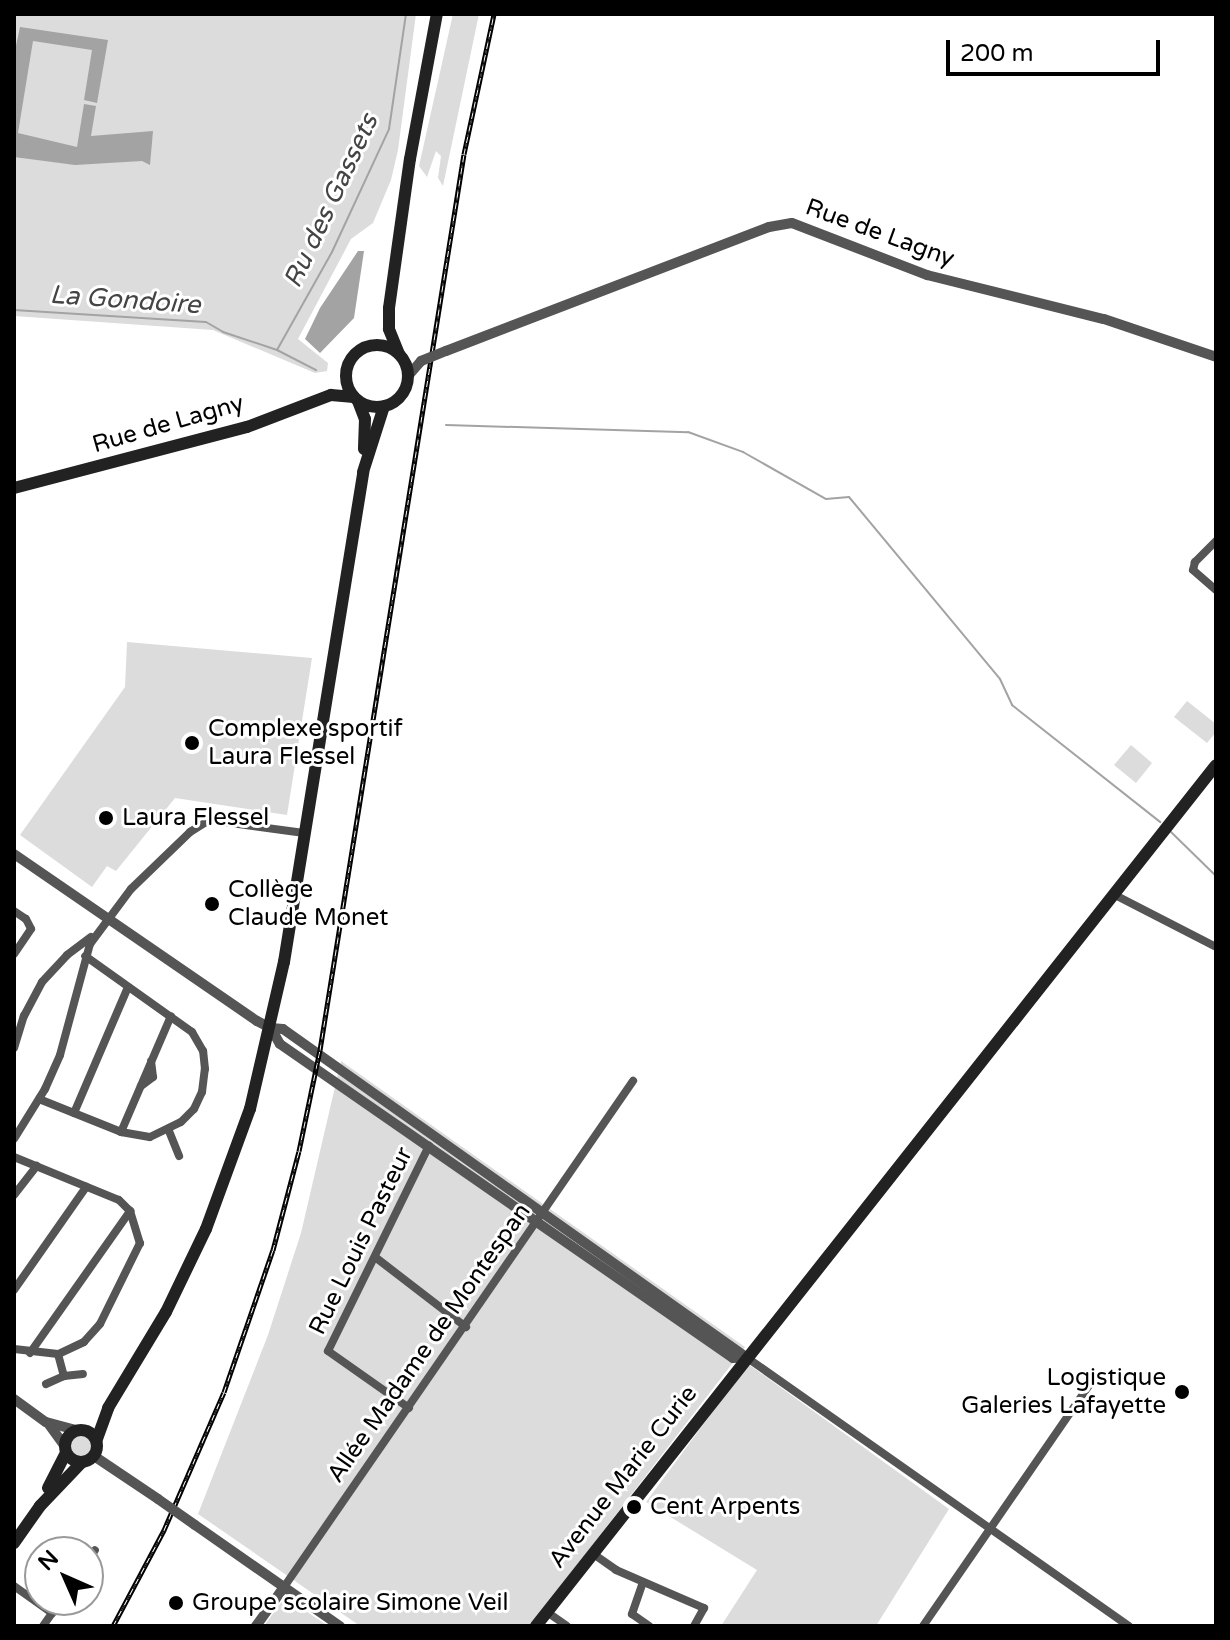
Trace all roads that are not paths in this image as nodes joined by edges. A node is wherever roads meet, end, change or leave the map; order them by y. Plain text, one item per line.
1 (437, 14) edge
2 (389, 308) junction
3 (366, 347) junction
4 (400, 355) junction
5 (1216, 357) edge
6 (421, 361) junction
7 (346, 376) junction
8 (408, 376) junction
9 (331, 395) junction
10 (356, 399) junction
11 (384, 406) junction
12 (363, 472) junction
13 (14, 488) edge
14 (1216, 541) edge
15 (1216, 590) edge
16 (1216, 765) edge
17 (304, 833) junction
18 (14, 854) edge
19 (1113, 894) junction
20 (14, 911) edge
21 (108, 918) junction
22 (95, 934) junction
23 (1216, 947) edge
24 (14, 954) edge
25 (67, 955) junction
26 (84, 961) junction
27 (128, 987) junction
28 (14, 1012) edge
29 (24, 1016) junction
30 (171, 1016) junction
31 (271, 1028) junction
32 (14, 1048) edge
33 (633, 1081) dead end
34 (39, 1099) junction
35 (74, 1113) junction
36 (169, 1131) junction
37 (121, 1132) junction
38 (16, 1133) edge
39 (429, 1146) junction
40 (179, 1156) dead end
41 (14, 1157) edge
42 (37, 1166) junction
43 (86, 1187) junction
44 (14, 1195) edge
45 (130, 1211) junction
46 (540, 1216) junction
47 (375, 1257) junction
48 (14, 1290) edge
49 (466, 1327) junction
50 (14, 1349) edge
51 (30, 1353) junction
52 (58, 1354) junction
53 (746, 1357) junction
54 (83, 1374) dead end
55 (64, 1376) junction
56 (1092, 1381) dead end
57 (46, 1384) dead end
58 (14, 1399) edge
59 (108, 1408) junction
60 (409, 1408) junction
61 (46, 1422) junction
62 (79, 1430) junction
63 (97, 1439) junction
64 (66, 1449) junction
65 (94, 1456) junction
66 (82, 1462) junction
67 (40, 1506) junction
68 (990, 1529) junction
69 (14, 1543) edge
70 (591, 1553) junction
71 (643, 1582) junction
72 (284, 1587) junction
73 (547, 1612) junction
74 (256, 1626) edge
75 (340, 1626) edge
76 (536, 1626) edge
77 (567, 1626) edge
78 (649, 1626) edge
79 (694, 1626) edge
80 (923, 1626) edge
81 (1129, 1626) edge

1 - 2 main road
2 - 3 main road
2 - 4 main road
3 - 4 main road
3 - 7 main road
4 - 6 street
4 - 8 main road
5 - 6 street, Rue de Lagny, bridge
6 - 8 street
7 - 9 main road
7 - 10 main road
8 - 11 main road
9 - 10 main road, Rue de Lagny
9 - 13 main road, Rue de Lagny
10 - 11 main road
10 - 12 main road
11 - 12 main road
12 - 17 main road
14 - 15 street
16 - 19 main road, Avenue Marie Curie
17 - 21 street
17 - 31 main road
18 - 21 street
19 - 23 street
19 - 53 main road, Avenue Marie Curie
20 - 24 street
21 - 22 street
21 - 31 street
22 - 25 street
22 - 26 street
25 - 26 street
25 - 29 street
26 - 27 street
26 - 34 street
27 - 30 street
27 - 35 street
28 - 29 street
29 - 32 street
30 - 36 street
30 - 37 street
31 - 39 street
31 - 46 street
31 - 59 main road
33 - 46 street, Allée Madame de Montespan
34 - 35 street
34 - 38 street
35 - 37 street
36 - 37 street
36 - 40 street
39 - 46 street
39 - 47 street, Rue Louis Pasteur
41 - 42 street
42 - 43 street
42 - 44 street
43 - 45 street
43 - 48 street
45 - 51 street
45 - 52 street
46 - 49 street, Allée Madame de Montespan
46 - 53 street
47 - 49 street
47 - 60 street, Rue Louis Pasteur
49 - 60 street, Allée Madame de Montespan
50 - 51 street
51 - 52 street
52 - 55 street
53 - 68 street
53 - 70 main road, Avenue Marie Curie
54 - 55 street
55 - 57 street
56 - 68 street
58 - 61 street
59 - 62 main road
59 - 63 main road
60 - 72 street, Allée Madame de Montespan
61 - 62 street
61 - 64 street
62 - 63 main road
62 - 64 main road
63 - 65 main road
64 - 66 main road
64 - 67 main road
65 - 66 main road
65 - 72 street, bridge
66 - 67 main road
67 - 69 main road
68 - 80 street
68 - 81 street
70 - 71 street
70 - 73 main road, Avenue Marie Curie
71 - 78 street
71 - 79 street
72 - 74 street, Allée Madame de Montespan
72 - 75 street
73 - 76 main road, Avenue Marie Curie
73 - 77 street

